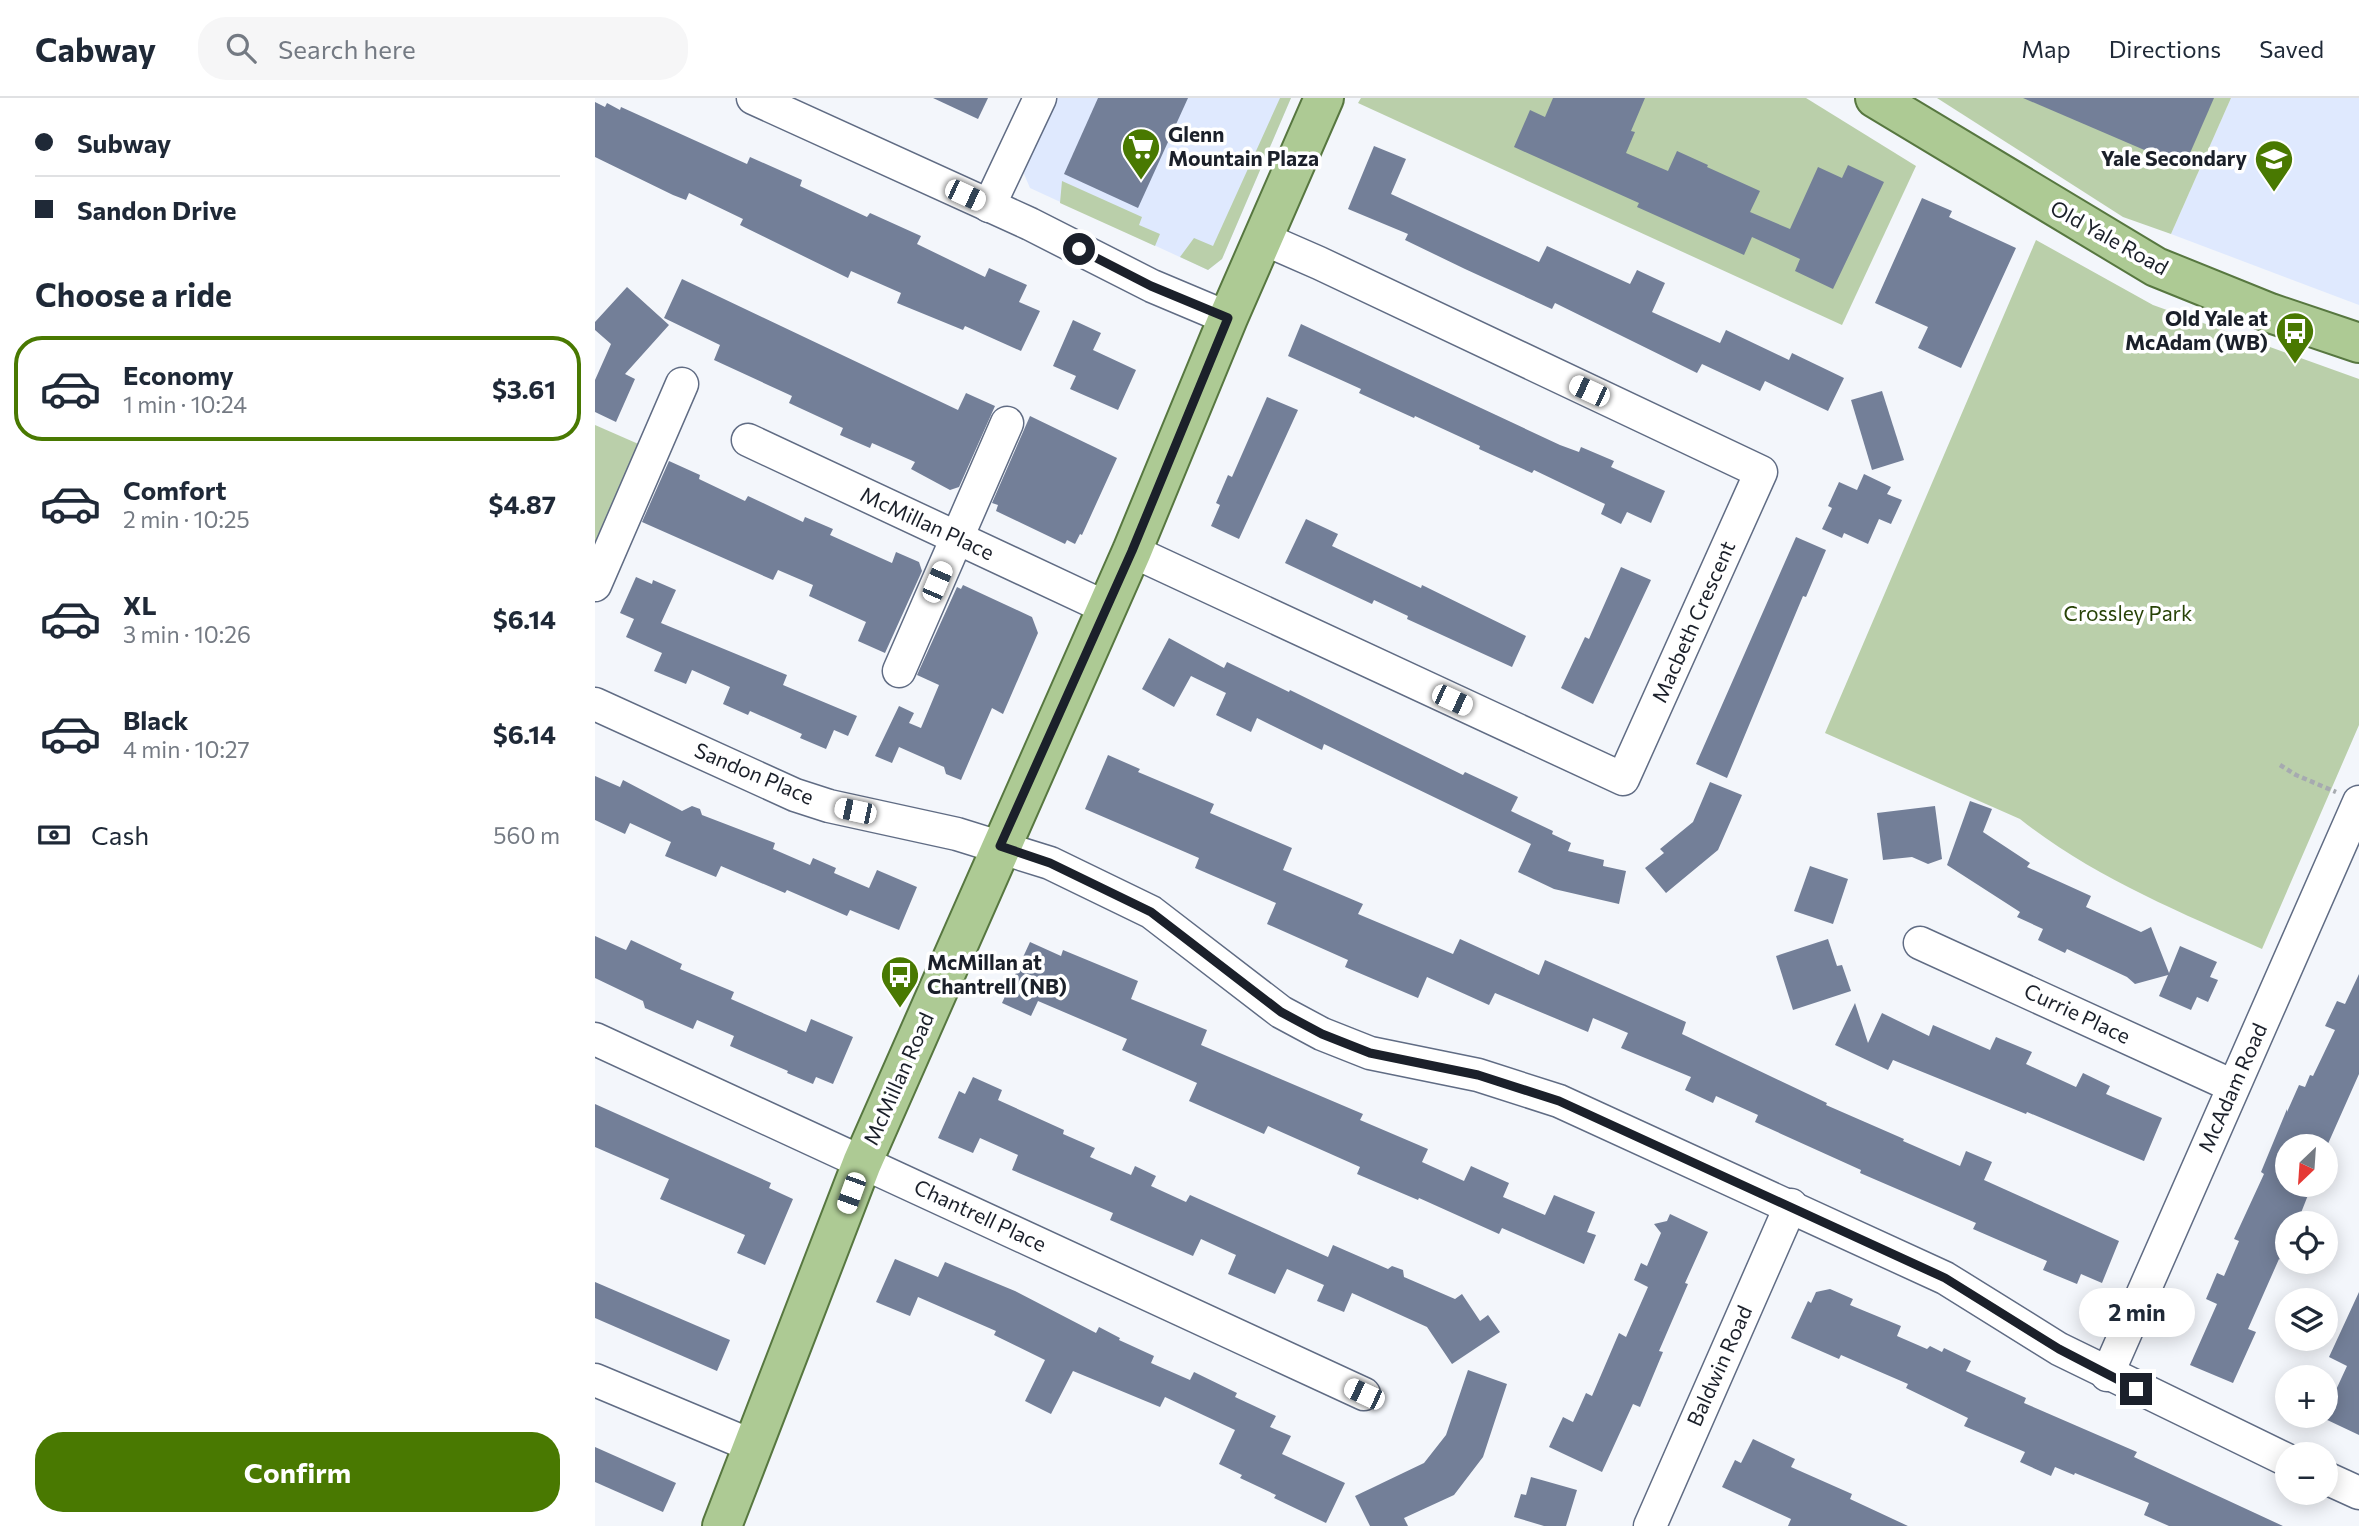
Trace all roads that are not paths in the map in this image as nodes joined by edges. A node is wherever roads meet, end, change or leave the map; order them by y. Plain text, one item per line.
1 (753, 98) edge
2 (1040, 98) edge
3 (1324, 98) edge
4 (1875, 98) edge
5 (989, 206) junction
6 (1264, 239) junction
7 (1228, 318) junction
8 (2359, 343) edge
9 (682, 384) dead end
10 (1007, 423) dead end
11 (748, 440) dead end
12 (956, 537) junction
13 (1132, 551) junction
14 (595, 585) edge
15 (1107, 608) junction
16 (899, 671) dead end
17 (595, 704) edge
18 (2350, 798) edge
19 (1000, 846) junction
20 (1920, 943) dead end
21 (595, 1039) edge
22 (2233, 1086) junction
23 (862, 1163) junction
24 (1791, 1205) junction
25 (2107, 1375) junction
26 (595, 1380) edge
27 (1364, 1394) dead end
28 (755, 1447) junction
29 (2275, 1454) edge
30 (2338, 1483) edge
31 (2359, 1493) edge
32 (722, 1526) edge
33 (1650, 1526) edge

1 - 5 street
2 - 5 street
3 - 6 main road, McMillan Road
4 - 8 main road, Old Yale Road
5 - 7 street
6 - 7 main road, McMillan Road
6 - 13 street, Macbeth Crescent
7 - 13 main road, McMillan Road
9 - 14 street
10 - 12 street
11 - 12 street, McMillan Place
12 - 15 street, McMillan Place
12 - 16 street
13 - 15 main road, McMillan Road
15 - 19 main road, McMillan Road
17 - 19 street, Sandon Place
18 - 22 street, McAdam Road
19 - 23 main road, McMillan Road
19 - 24 street, Sandon Place
20 - 22 street, Currie Place
21 - 23 street, Chantrell Place
22 - 25 street, McAdam Road
23 - 27 street, Chantrell Place
23 - 28 main road, McMillan Road
24 - 25 street, Sandon Place
24 - 33 street, Baldwin Road
25 - 29 street, Sandon Place
26 - 28 street
28 - 32 main road, McMillan Road
30 - 31 street

